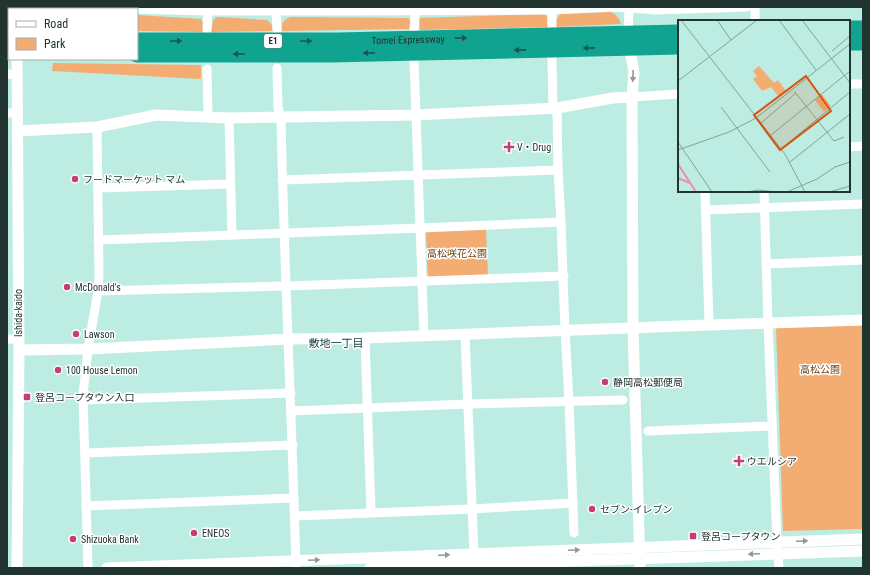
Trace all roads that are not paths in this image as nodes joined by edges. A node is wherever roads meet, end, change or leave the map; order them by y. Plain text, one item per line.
1 (54, 7) edge
2 (624, 7) edge
3 (747, 7) edge
4 (755, 7) edge
5 (131, 8) edge
6 (138, 8) edge
7 (691, 8) edge
8 (208, 9) edge
9 (276, 9) edge
10 (345, 9) edge
11 (416, 9) edge
12 (552, 9) edge
13 (755, 18) dead end
14 (850, 29) edge
15 (863, 29) edge
16 (207, 30) dead end
17 (277, 31) dead end
18 (678, 33) edge
19 (138, 41) edge
20 (646, 41) junction
21 (850, 42) edge
22 (863, 42) edge
23 (408, 46) junction
24 (623, 46) junction
25 (678, 46) edge
26 (138, 54) edge
27 (17, 60) edge
28 (277, 68) dead end
29 (207, 69) dead end
30 (12, 74) edge
31 (850, 84) edge
32 (863, 84) edge
33 (678, 94) edge
34 (632, 97) junction
35 (555, 108) junction
36 (12, 113) edge
37 (416, 114) junction
38 (208, 117) junction
39 (281, 117) junction
40 (229, 118) junction
41 (97, 127) junction
42 (17, 131) junction
43 (863, 146) edge
44 (850, 147) edge
45 (558, 170) junction
46 (419, 175) junction
47 (282, 180) junction
48 (230, 184) junction
49 (98, 188) junction
50 (706, 192) edge
51 (764, 192) edge
52 (863, 204) edge
53 (764, 208) junction
54 (706, 210) junction
55 (561, 222) junction
56 (421, 228) junction
57 (285, 233) junction
58 (232, 235) junction
59 (98, 240) junction
60 (863, 260) edge
61 (766, 264) junction
62 (564, 276) junction
63 (422, 281) junction
64 (287, 286) junction
65 (98, 291) junction
66 (863, 320) edge
67 (768, 323) junction
68 (709, 325) junction
69 (633, 328) junction
70 (565, 330) junction
71 (465, 334) junction
72 (424, 336) junction
73 (366, 338) junction
74 (289, 339) junction
75 (15, 343) edge
76 (88, 348) junction
77 (291, 392) junction
78 (83, 400) junction
79 (622, 400) dead end
80 (569, 401) junction
81 (468, 404) junction
82 (368, 408) junction
83 (291, 411) junction
84 (772, 426) junction
85 (648, 431) dead end
86 (292, 446) junction
87 (84, 453) junction
88 (294, 498) junction
89 (573, 503) junction
90 (86, 506) junction
91 (472, 509) junction
92 (371, 512) junction
93 (295, 516) junction
94 (574, 533) dead end
95 (863, 539) edge
96 (777, 542) junction
97 (639, 547) junction
98 (863, 550) edge
99 (474, 554) junction
100 (778, 554) junction
101 (640, 563) edge
102 (296, 564) edge
103 (573, 565) edge
104 (433, 567) edge
105 (17, 568) edge
106 (88, 568) edge
107 (107, 568) edge
108 (370, 568) edge
109 (778, 568) edge

1 - 5 street
2 - 7 street
2 - 12 street
2 - 24 street
3 - 7 street
4 - 13 street
6 - 8 street
8 - 9 street
8 - 16 street
9 - 10 street
9 - 17 street
10 - 11 street
11 - 12 street
11 - 37 street
12 - 35 street
14 - 15 highway
18 - 20 highway, Tomei Expressway / E1
19 -> 23 highway, Tomei Expressway / E1
20 - 24 highway, Tomei Expressway / E1
20 - 25 highway, Tomei Expressway / E1
21 - 22 highway
23 - 24 highway, Tomei Expressway / E1
23 -> 26 highway, Tomei Expressway / E1
24 -> 34 street
27 - 30 street, Ishida-kaido
28 - 39 street
29 - 38 street
30 - 36 street, Ishida-kaido
31 - 32 street
33 - 34 street
34 - 35 street
34 - 69 street
35 - 37 street
35 - 45 street
36 - 42 street, Ishida-kaido
37 - 39 street
37 - 46 street
38 - 40 street
38 - 41 street
39 - 40 street
39 - 47 street
40 - 48 street
41 - 42 street
41 - 49 street
42 - 75 street, Ishida-kaido
43 - 44 street
45 - 46 street
45 - 55 street
46 - 47 street
46 - 56 street
47 - 57 street
48 - 49 street
48 - 58 street
49 - 59 street
50 - 54 street
51 - 53 street
52 - 53 street
53 - 54 street
53 - 61 street
54 - 68 street
55 - 56 street
55 - 62 street
56 - 57 street
56 - 63 street
57 - 58 street
57 - 64 street
58 - 59 street
59 - 65 street
60 - 61 street
61 - 67 street
62 - 63 street
62 - 70 street
63 - 64 street
63 - 72 street
64 - 65 street
64 - 74 street
65 - 76 street
66 - 67 street
67 - 68 street
67 - 84 street
68 - 69 street
69 - 70 street
69 - 97 street
70 - 71 street
70 - 80 street
71 - 72 street
71 - 81 street
72 - 73 street
73 - 74 street
73 - 82 street
74 - 76 street
74 - 77 street
75 - 76 street
75 - 105 street, Ishida-kaido
76 - 78 street
77 - 78 street
77 - 83 street
78 - 87 street
79 - 80 street
80 - 81 street
80 - 89 street
81 - 82 street
81 - 91 street
82 - 83 street
82 - 92 street
83 - 86 street
84 - 85 street
84 - 96 street
86 - 87 street
86 - 88 street
87 - 90 street
88 - 90 street
88 - 93 street
89 - 91 street
89 - 94 street
90 - 106 street
91 - 92 street
91 - 99 street
92 - 93 street
93 - 102 street
96 -> 95 street
96 - 97 street
96 - 100 street
99 -> 97 street
97 - 101 street
98 - 100 street
102 -> 99 street
100 -> 101 street
100 - 109 street
101 - 103 street
102 - 107 street
103 - 104 street
104 - 108 street

